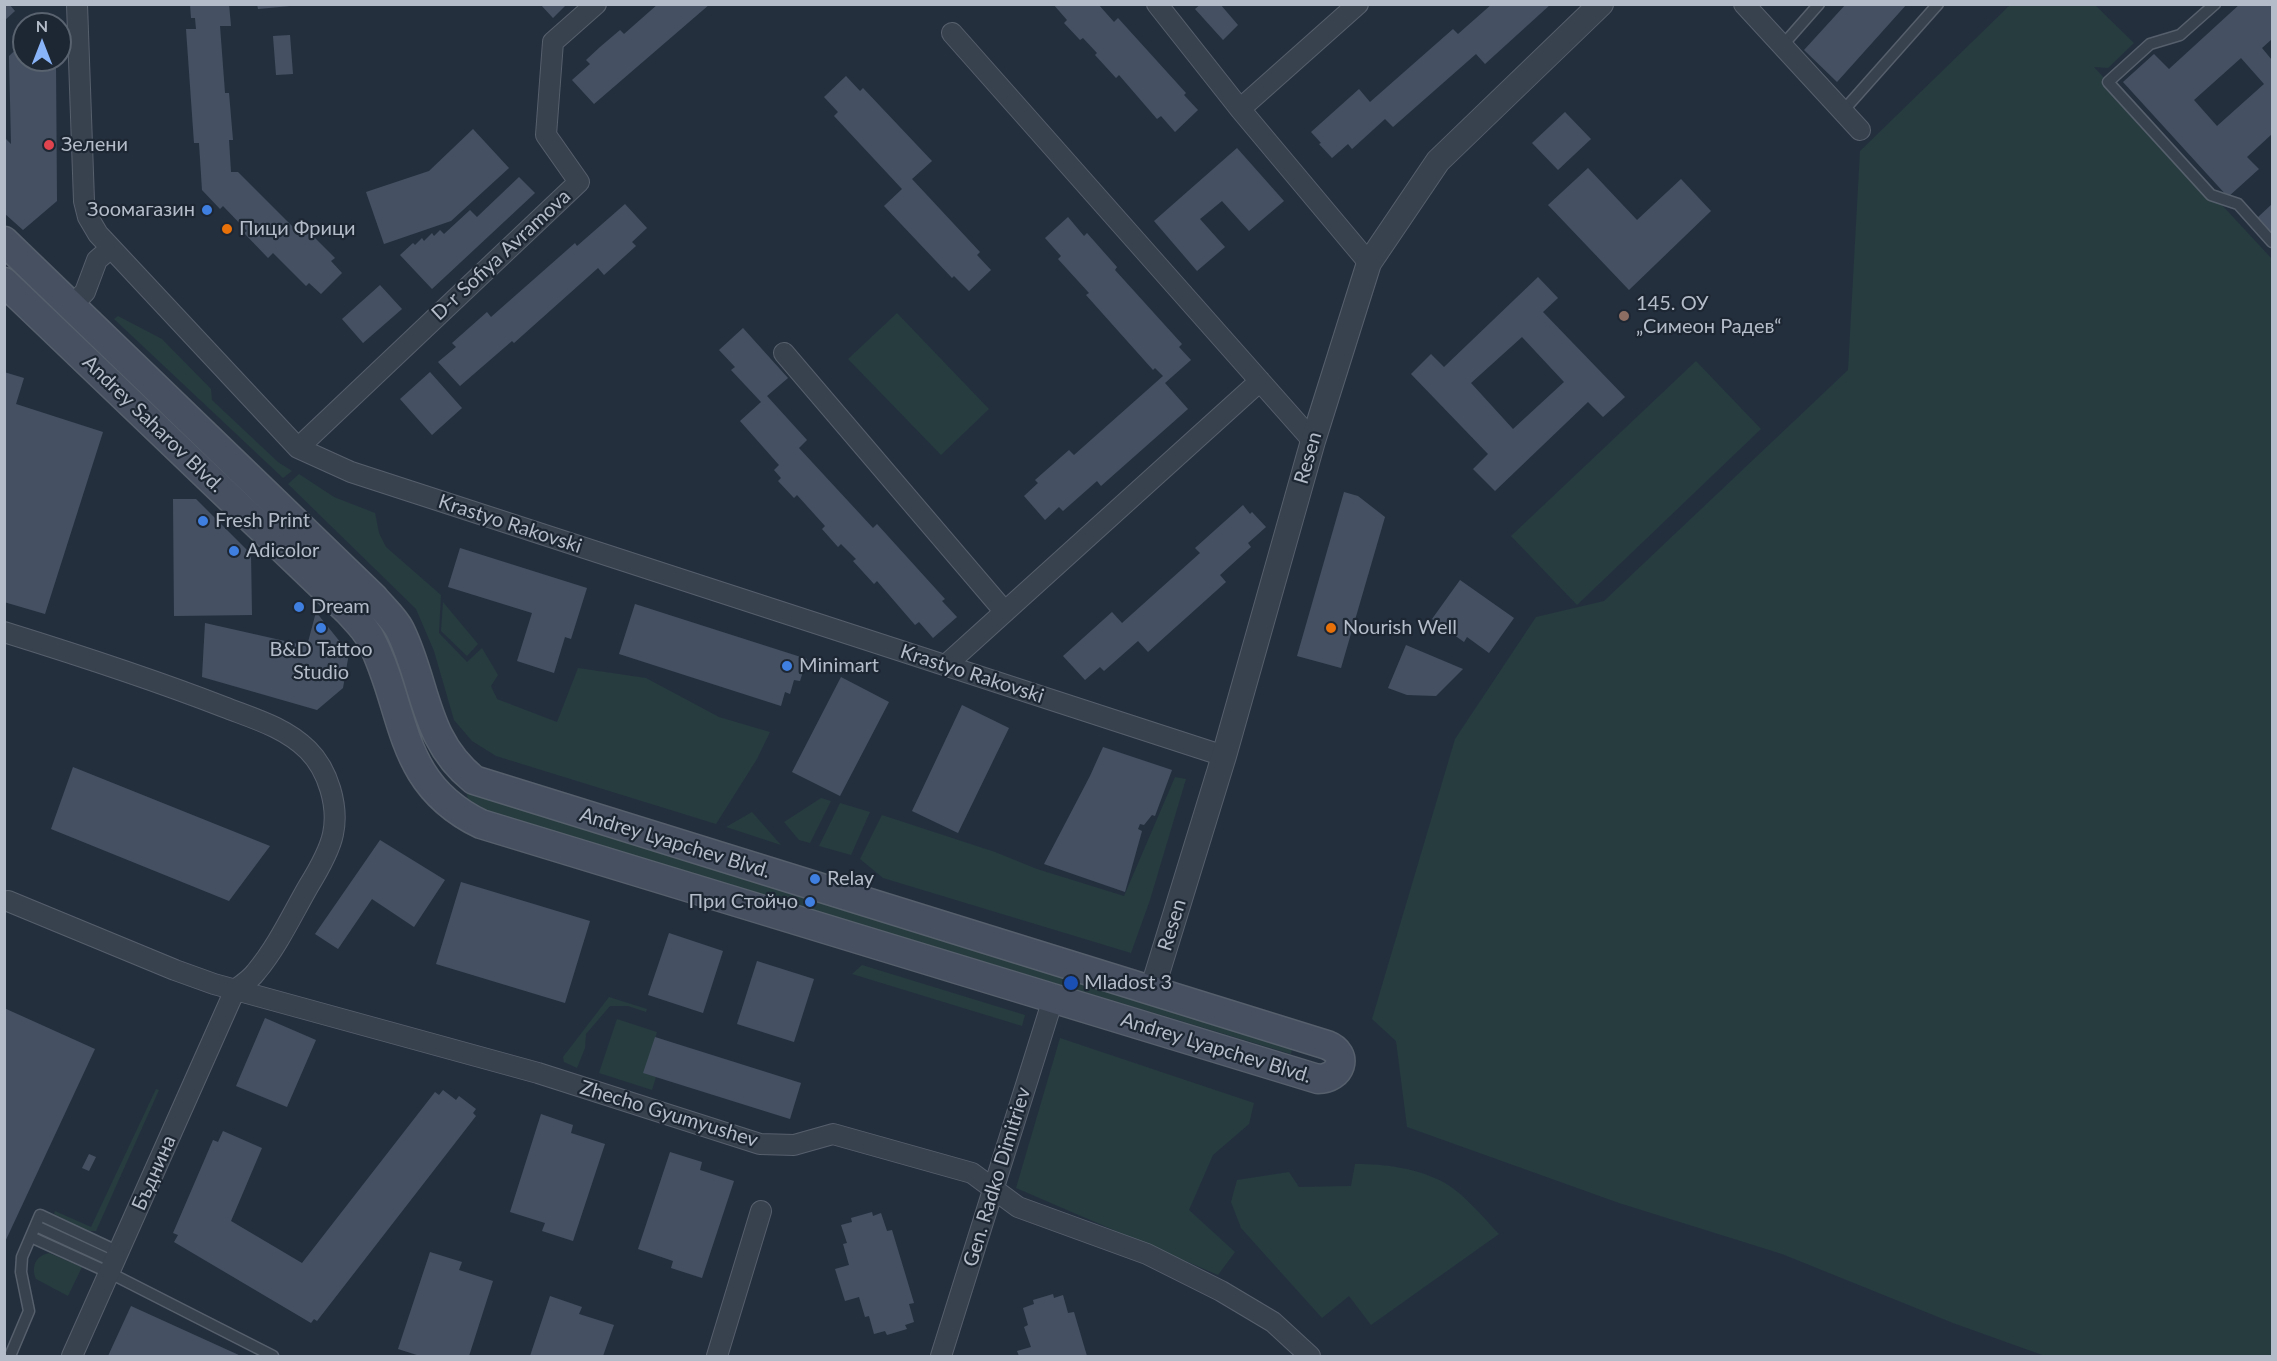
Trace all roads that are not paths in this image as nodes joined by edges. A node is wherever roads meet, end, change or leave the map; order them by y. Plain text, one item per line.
1 (76, 4) edge
2 (596, 4) edge
3 (1157, 4) edge
4 (1358, 4) edge
5 (1601, 4) edge
6 (1744, 4) edge
7 (1819, 4) edge
8 (1938, 4) edge
9 (2216, 4) edge
10 (952, 33) dead end
11 (1782, 46) junction
12 (1240, 109) junction
13 (1843, 111) junction
14 (1860, 130) dead end
15 (4, 241) edge
16 (2272, 242) edge
17 (111, 248) junction
18 (1369, 263) junction
19 (4, 282) edge
20 (72, 305) junction
21 (784, 353) dead end
22 (1260, 381) junction
23 (1313, 441) junction
24 (298, 448) junction
25 (1005, 612) junction
26 (4, 632) edge
27 (946, 665) junction
28 (418, 677) junction
29 (390, 688) junction
30 (1224, 756) junction
31 (461, 791) junction
32 (481, 824) joint
33 (8, 901) dead end
34 (236, 990) junction
35 (1152, 990) junction
36 (1053, 999) junction
37 (993, 1189) junction
38 (761, 1211) dead end
39 (36, 1226) junction
40 (31, 1237) junction
41 (114, 1263) junction
42 (10, 1356) edge
43 (72, 1356) edge
44 (273, 1356) edge
45 (717, 1356) edge
46 (941, 1356) edge
47 (1310, 1356) edge

1 - 17 street, Krastyo Rakovski
2 - 24 street, D-r Sofiya Avramova
3 - 12 street
4 - 12 street
5 - 18 street, Resen
6 - 11 street
7 - 11 lane
8 - 13 lane
9 - 16 lane
10 - 22 street
11 - 13 street
12 - 18 street
13 - 14 street
15 - 20 main road, Andrey Saharov Blvd.
17 - 20 street
17 - 24 street, Krastyo Rakovski
18 - 23 street, Resen
19 - 29 main road, Andrey Saharov Blvd.
20 - 28 main road, Andrey Saharov Blvd.
21 - 25 street
22 - 23 street
22 - 25 street
23 - 30 street, Resen
24 - 27 street, Krastyo Rakovski
25 - 27 street
26 - 34 street
27 - 30 street, Krastyo Rakovski
28 - 29 lane
28 - 31 main road, Andrey Saharov Blvd.
29 - 31 main road, Andrey Saharov Blvd.
30 - 35 street, Resen
31 - 32 main road, Andrey Saharov Blvd.
31 - 35 main road, Andrey Lyapchev Blvd.
32 - 36 main road, Andrey Lyapchev Blvd.
33 - 34 street, Zhecho Gyumyushev
34 - 37 street, Zhecho Gyumyushev
34 - 41 street, Бъднина
35 - 36 main road, Andrey Lyapchev Blvd.
36 - 37 street, Gen. Radko Dimitriev
37 - 46 street, Gen. Radko Dimitriev
37 - 47 street, Zhecho Gyumyushev
38 - 45 street
39 - 40 lane
39 - 41 lane
39 - 41 lane
40 - 41 lane
40 - 42 lane
41 - 43 street, Бъднина
41 - 44 lane

